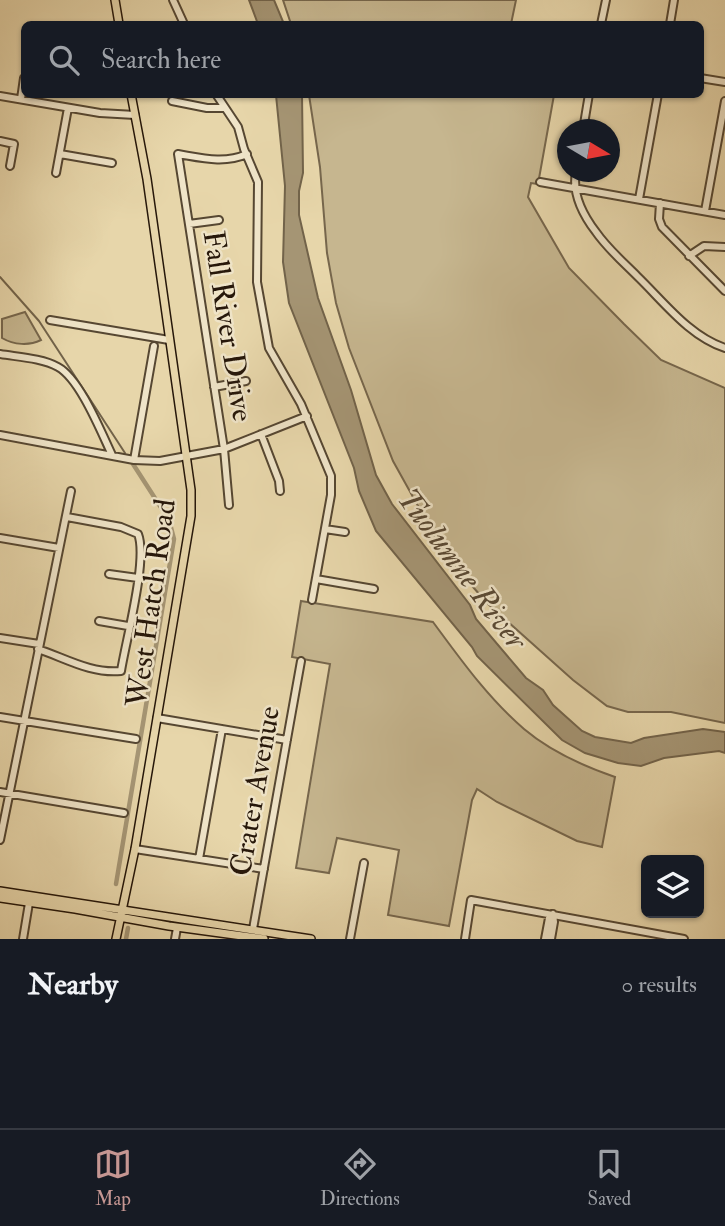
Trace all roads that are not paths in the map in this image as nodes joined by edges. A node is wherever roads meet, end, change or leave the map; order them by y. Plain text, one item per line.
1 (115, 0) edge
2 (173, 0) edge
3 (606, 0) edge
4 (674, 0) edge
5 (118, 21) edge
6 (183, 21) edge
7 (602, 21) edge
8 (670, 21) edge
9 (704, 78) edge
10 (725, 82) edge
11 (0, 96) edge
12 (132, 98) edge
13 (219, 98) edge
14 (588, 98) edge
15 (657, 98) edge
16 (21, 99) joint
17 (725, 101) edge
18 (172, 102) dead end
19 (68, 108) junction
20 (225, 108) junction
21 (135, 115) junction
22 (585, 119) edge
23 (0, 141) edge
24 (60, 154) junction
25 (247, 155) junction
26 (112, 163) dead end
27 (10, 166) dead end
28 (57, 173) dead end
29 (540, 182) dead end
30 (576, 182) edge
31 (576, 188) junction
32 (639, 199) junction
33 (660, 203) junction
34 (705, 211) junction
35 (725, 215) edge
36 (219, 220) dead end
37 (189, 225) junction
38 (725, 247) edge
39 (689, 256) junction
40 (725, 291) edge
41 (50, 320) dead end
42 (169, 340) junction
43 (154, 346) dead end
44 (725, 348) edge
45 (0, 354) edge
46 (246, 381) dead end
47 (214, 387) junction
48 (307, 416) junction
49 (261, 434) junction
50 (0, 435) edge
51 (224, 449) junction
52 (112, 455) junction
53 (186, 457) junction
54 (134, 460) junction
55 (71, 491) dead end
56 (280, 491) dead end
57 (229, 505) dead end
58 (66, 517) junction
59 (325, 528) junction
60 (345, 532) dead end
61 (0, 538) edge
62 (59, 548) junction
63 (109, 574) dead end
64 (138, 579) junction
65 (316, 579) junction
66 (374, 589) dead end
67 (312, 600) dead end
68 (99, 621) dead end
69 (128, 626) junction
70 (0, 638) edge
71 (39, 647) junction
72 (301, 661) dead end
73 (0, 717) edge
74 (156, 719) junction
75 (24, 721) junction
76 (222, 729) junction
77 (136, 740) dead end
78 (287, 740) junction
79 (0, 792) edge
80 (9, 793) junction
81 (124, 813) dead end
82 (0, 840) edge
83 (135, 849) junction
84 (199, 859) junction
85 (364, 863) dead end
86 (264, 869) junction
87 (0, 891) edge
88 (0, 898) edge
89 (29, 903) junction
90 (121, 913) junction
91 (553, 914) junction
92 (177, 928) junction
93 (252, 935) edge
94 (23, 939) edge
95 (116, 939) edge
96 (175, 939) edge
97 (264, 939) edge
98 (312, 939) edge
99 (350, 939) edge
100 (465, 939) edge
101 (545, 939) edge
102 (551, 939) edge
103 (684, 939) edge

1 - 5 main road
2 - 6 street
3 - 7 street
4 - 8 street
9 - 10 street
11 - 16 street
12 - 21 main road, West Hatch Road
13 - 20 street
14 - 22 street
15 - 32 street
16 - 19 street
17 - 34 street
18 - 20 street
19 - 21 street
19 - 24 street
20 - 25 street
21 - 42 main road, West Hatch Road
23 - 27 street
24 - 26 street
24 - 28 street
25 - 37 street, Fall River Drive
25 - 48 street
29 - 31 street
30 - 31 street
31 - 32 street
31 - 44 street
32 - 33 street
33 - 34 street
33 - 39 street
34 - 35 street
36 - 37 street
37 - 47 street, Fall River Drive
38 - 39 street
39 - 40 street
41 - 42 street
42 - 53 main road, West Hatch Road
43 - 54 street
45 - 52 street
46 - 47 street
47 - 51 street, Fall River Drive
48 - 49 street
48 - 59 street
49 - 51 street
49 - 56 street
50 - 52 street
51 - 53 street
51 - 57 street, Fall River Drive
52 - 54 street
53 - 54 street
53 - 74 main road, West Hatch Road
55 - 58 street
58 - 62 street
58 - 64 street
59 - 60 street
59 - 65 street
61 - 62 street
62 - 71 street
63 - 64 street
64 - 69 street
65 - 66 street
65 - 67 street
68 - 69 street
69 - 71 street
70 - 71 street
71 - 75 street
72 - 78 street, Crater Avenue
73 - 75 street
74 - 76 street
74 - 83 main road, West Hatch Road
75 - 77 street
75 - 80 street
76 - 78 street
76 - 84 street
78 - 86 street, Crater Avenue
79 - 80 street
80 - 81 street
80 - 82 street
83 - 84 street
83 - 90 main road, West Hatch Road
84 - 86 street
85 - 99 street
86 - 93 street, Crater Avenue
87 - 90 main road
88 - 89 main road
89 - 90 main road
89 - 94 street
90 - 92 main road
90 - 93 main road
90 - 95 main road, West Hatch Road
91 - 100 street
91 - 101 street
91 - 102 street
91 - 103 street
92 - 93 main road
92 - 96 street
93 - 97 main road
93 - 98 main road

